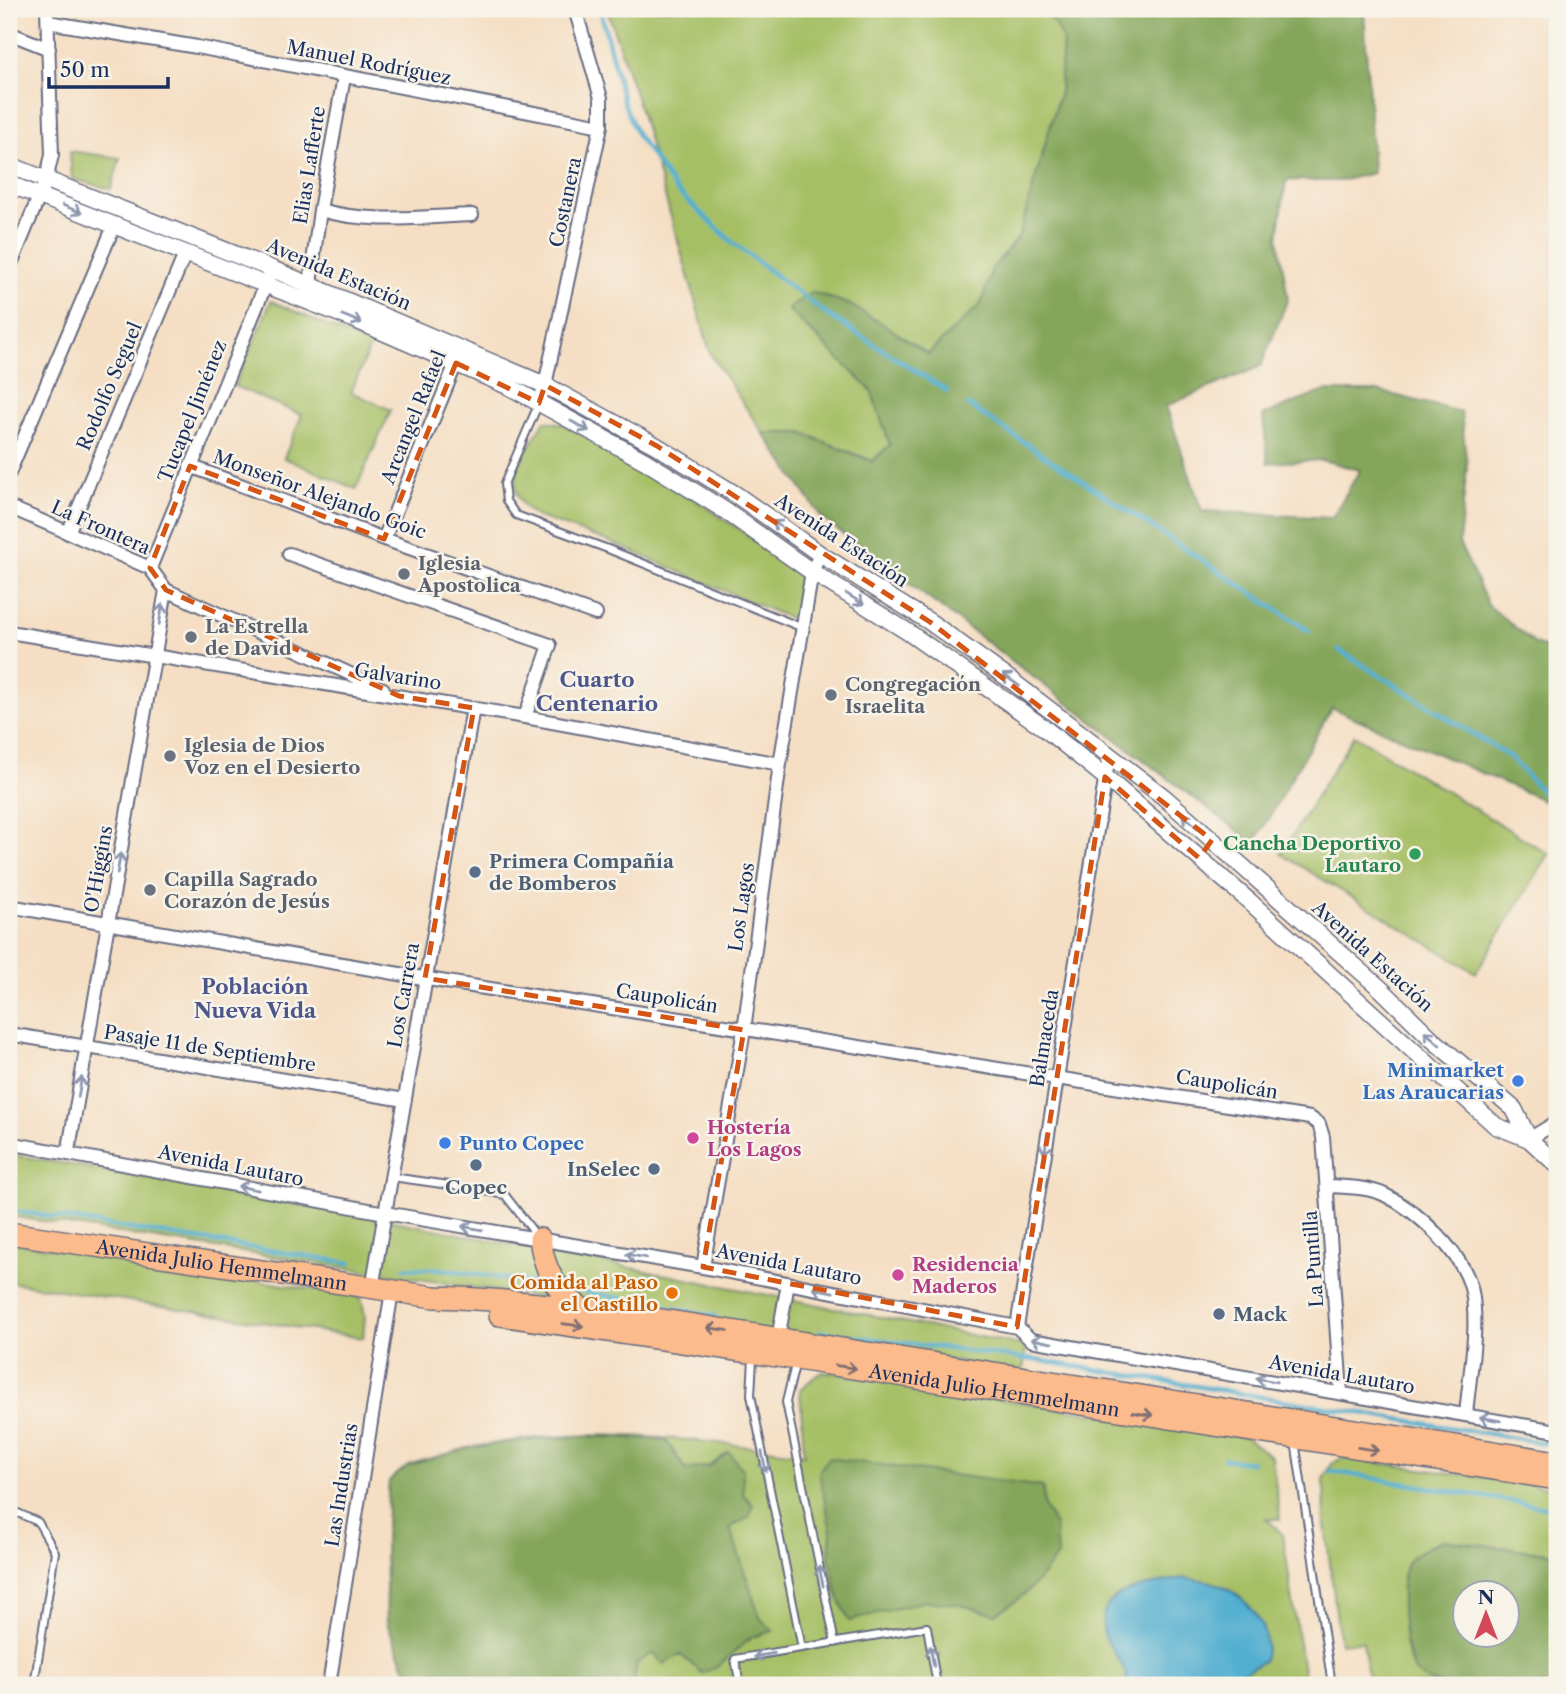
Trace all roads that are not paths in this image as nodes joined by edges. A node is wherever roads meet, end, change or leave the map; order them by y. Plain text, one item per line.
1 (575, 9) edge
2 (47, 15) edge
3 (9, 33) edge
4 (49, 49) junction
5 (344, 77) junction
6 (601, 126) junction
7 (9, 165) edge
8 (46, 180) junction
9 (9, 184) edge
10 (40, 196) junction
11 (320, 210) junction
12 (472, 215) dead end
13 (114, 226) junction
14 (185, 254) junction
15 (9, 270) edge
16 (268, 277) junction
17 (309, 294) junction
18 (459, 356) junction
19 (545, 385) junction
20 (539, 403) junction
21 (190, 466) junction
22 (9, 473) edge
23 (9, 508) edge
24 (68, 533) junction
25 (384, 539) junction
26 (289, 554) dead end
27 (820, 554) junction
28 (150, 568) junction
29 (812, 572) junction
30 (166, 590) junction
31 (596, 614) dead end
32 (803, 628) junction
33 (9, 632) edge
34 (154, 657) junction
35 (399, 696) junction
36 (473, 708) junction
37 (525, 717) junction
38 (1109, 756) junction
39 (780, 764) junction
40 (1105, 777) junction
41 (1212, 840) junction
42 (1199, 858) junction
43 (9, 906) edge
44 (108, 923) junction
45 (425, 978) junction
46 (744, 1030) junction
47 (9, 1034) edge
48 (87, 1047) junction
49 (1057, 1077) junction
50 (405, 1100) junction
51 (1557, 1122) edge
52 (1319, 1124) joint
53 (1529, 1139) junction
54 (9, 1143) edge
55 (68, 1154) junction
56 (1557, 1165) edge
57 (391, 1177) junction
58 (456, 1186) dead end
59 (1328, 1186) junction
60 (476, 1189) dead end
61 (385, 1213) junction
62 (9, 1233) edge
63 (540, 1240) junction
64 (703, 1267) junction
65 (788, 1283) junction
66 (382, 1290) junction
67 (434, 1297) junction
68 (581, 1309) junction
69 (1017, 1326) junction
70 (778, 1339) junction
71 (754, 1344) junction
72 (799, 1350) junction
73 (1342, 1393) junction
74 (1466, 1415) junction
75 (1294, 1429) junction
76 (1557, 1431) edge
77 (1557, 1462) edge
78 (1557, 1479) edge
79 (9, 1509) edge
80 (835, 1643) junction
81 (802, 1648) junction
82 (34, 1685) edge
83 (329, 1685) edge
84 (740, 1685) edge
85 (937, 1685) edge
86 (1332, 1685) edge

1 - 6 street, Costanera
2 - 4 street
2 - 5 street, Manuel Rodríguez
3 - 4 street
4 - 8 street
5 - 6 street, Manuel Rodríguez
5 - 11 street, Elias Lafferte
6 - 19 street, Costanera
7 - 8 street, Avenida Estación
8 - 10 street
8 - 16 street, Avenida Estación
9 - 10 street, Avenida Estación
10 -> 13 street, Avenida Estación
10 - 15 street
11 - 12 street
11 - 17 street, Elias Lafferte
13 - 14 street, Avenida Estación
13 - 22 street
14 - 16 street, Avenida Estación
14 - 24 street, Rodolfo Seguel
16 - 17 street, Avenida Estación
16 - 21 street, Tucapel Jiménez
17 - 18 street, Avenida Estación
18 - 19 street, Avenida Estación
18 - 20 street, Avenida Estación
18 - 25 street, Arcangel Rafael
19 - 20 street, Costanera
27 -> 19 street, Avenida Estación
20 -> 29 street, Avenida Estación
20 - 32 lane
21 - 25 street, Monseñor Alejando Goic
21 - 28 street, Tucapel Jiménez
23 - 24 street, La Frontera
24 - 28 street, La Frontera
25 - 31 street, Monseñor Alejando Goic
26 - 37 street
27 - 29 street, Los Lagos
38 -> 27 street, Avenida Estación
28 - 30 street, La Frontera
29 - 32 street, Los Lagos
29 -> 40 street, Avenida Estación
34 -> 30 street, O'Higgins
30 - 35 street, La Frontera
32 - 39 street, Los Lagos
33 - 34 street, Galvarino
34 - 35 street, Galvarino
44 -> 34 street, O'Higgins
35 - 36 street, Galvarino
36 - 37 street, Galvarino
36 - 45 street, Los Carrera
37 - 39 street, Galvarino
38 - 40 street, Balmaceda
41 -> 38 street, Avenida Estación
39 - 46 street, Los Lagos
40 - 42 street, Avenida Estación
40 - 49 street, Balmaceda
41 - 42 street
53 -> 41 street, Avenida Estación
42 - 53 street, Avenida Estación
43 - 44 street, Caupolicán
44 - 45 street, Caupolicán
44 - 48 street, O'Higgins
45 - 46 street, Caupolicán
45 - 50 street, Los Carrera
46 - 49 street, Caupolicán
46 - 64 street, Los Lagos
47 - 48 street, Pasaje 11 de Septiembre
48 - 50 street, Pasaje 11 de Septiembre
55 -> 48 street, O'Higgins
49 - 52 street, Caupolicán
49 -> 69 street, Balmaceda
50 - 57 street, Los Carrera
51 - 53 street
52 - 59 street, La Puntilla
53 - 56 street, Avenida Estación
54 - 55 street, Avenida Lautaro
61 -> 55 street, Avenida Lautaro
57 - 58 lane
57 - 61 street, Los Carrera
59 - 73 street, La Puntilla
59 - 74 street
60 - 63 lane
63 -> 61 street, Avenida Lautaro
61 - 66 street, Los Carrera
62 - 66 highway, Avenida Julio Hemmelmann
64 -> 63 street, Avenida Lautaro
63 - 68 highway
64 - 65 street, Avenida Lautaro
69 -> 65 street, Avenida Lautaro
65 - 70 street
66 - 67 highway, Avenida Julio Hemmelmann
66 - 83 street, Las Industrias
67 - 68 highway, Avenida Julio Hemmelmann
67 -> 71 highway, Avenida Julio Hemmelmann
71 -> 68 highway, Avenida Julio Hemmelmann
73 -> 69 street, Avenida Lautaro
70 - 71 highway, Avenida Julio Hemmelmann
70 - 72 highway, Avenida Julio Hemmelmann
71 - 72 highway, Avenida Julio Hemmelmann
71 -> 81 lane
72 - 75 highway, Avenida Julio Hemmelmann
80 -> 72 lane
73 - 74 street, Avenida Lautaro
76 -> 74 street, Avenida Lautaro
75 - 77 highway, Avenida Julio Hemmelmann
75 -> 78 highway, Avenida Julio Hemmelmann
75 - 86 lane
79 - 82 lane
80 - 81 lane
85 -> 80 lane
81 -> 84 lane

